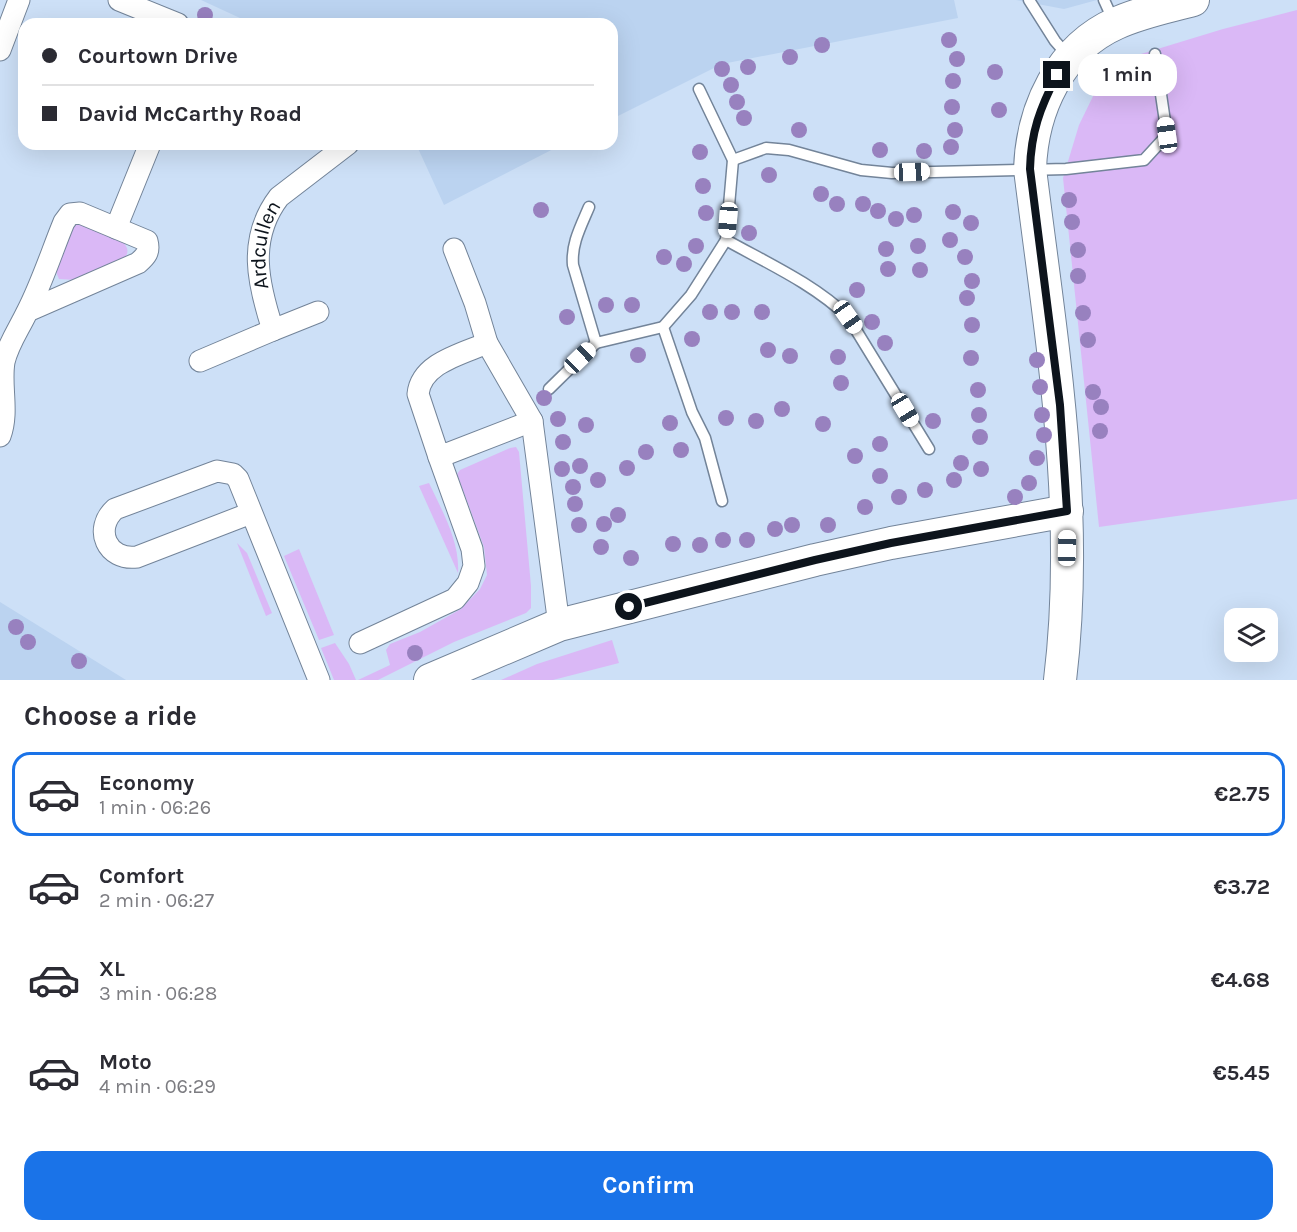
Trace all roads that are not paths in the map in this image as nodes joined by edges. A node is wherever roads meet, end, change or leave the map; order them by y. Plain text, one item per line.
1 (19, 0) edge
2 (119, 0) edge
3 (1029, 0) edge
4 (1193, 0) edge
5 (1110, 12) edge
6 (163, 18) edge
7 (0, 50) edge
8 (1155, 54) dead end
9 (1070, 57) junction
10 (699, 89) dead end
11 (148, 150) edge
12 (340, 150) edge
13 (733, 160) junction
14 (1030, 169) junction
15 (589, 207) dead end
16 (116, 228) junction
17 (726, 240) junction
18 (454, 249) dead end
19 (28, 311) junction
20 (318, 312) dead end
21 (663, 327) junction
22 (273, 330) junction
23 (487, 343) junction
24 (596, 343) junction
25 (200, 361) dead end
26 (549, 389) dead end
27 (532, 421) junction
28 (0, 436) edge
29 (929, 449) dead end
30 (439, 457) junction
31 (722, 501) dead end
32 (1067, 511) junction
33 (250, 513) junction
34 (559, 625) junction
35 (360, 643) dead end
36 (440, 678) edge
37 (319, 680) edge
38 (1060, 680) edge

1 - 7 street
2 - 6 street
3 - 9 lane
4 - 5 street
5 - 9 street
8 - 14 lane
9 - 14 street
10 - 13 lane
11 - 16 street
12 - 22 street, Ardcullen
13 - 14 lane
13 - 17 lane
14 - 32 street
15 - 24 lane
16 - 19 street
16 - 19 street
17 - 21 lane
17 - 29 lane
18 - 23 street
19 - 28 street
20 - 22 street
21 - 24 lane
21 - 31 lane
22 - 25 street
23 - 27 street
23 - 30 street
24 - 26 lane
27 - 30 street
27 - 34 street
30 - 35 street
32 - 34 street
32 - 38 street
33 - 33 street
33 - 37 street
34 - 36 street

